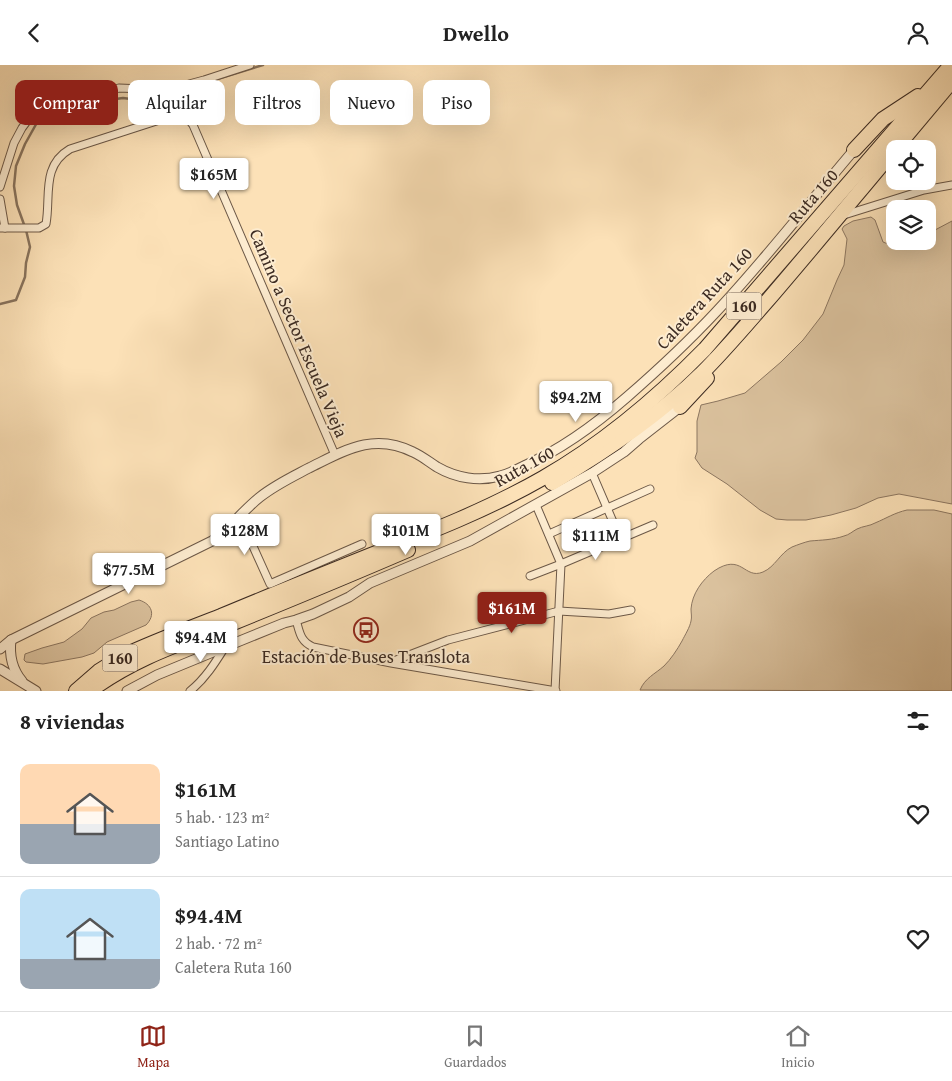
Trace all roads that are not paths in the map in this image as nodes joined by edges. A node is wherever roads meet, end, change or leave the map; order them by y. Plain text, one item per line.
1 (229, 65) edge
2 (250, 65) edge
3 (951, 65) edge
4 (222, 74) junction
5 (952, 81) edge
6 (935, 84) junction
7 (903, 140) edge
8 (854, 150) joint
9 (886, 160) edge
10 (952, 185) edge
11 (0, 187) edge
12 (0, 199) edge
13 (838, 217) junction
14 (3, 228) edge
15 (733, 340) junction
16 (680, 407) joint
17 (335, 455) junction
18 (592, 473) junction
19 (650, 489) dead end
20 (536, 505) junction
21 (607, 507) junction
22 (238, 519) junction
23 (653, 525) dead end
24 (549, 534) junction
25 (620, 538) junction
26 (362, 544) dead end
27 (561, 564) junction
28 (530, 576) dead end
29 (632, 610) dead end
30 (558, 611) junction
31 (296, 620) junction
32 (11, 640) junction
33 (225, 647) junction
34 (0, 649) edge
35 (391, 663) junction
36 (0, 669) edge
37 (0, 676) edge
38 (22, 681) junction
39 (36, 691) edge
40 (76, 691) edge
41 (90, 691) edge
42 (127, 691) edge
43 (190, 691) edge
44 (556, 691) edge

1 - 4 street
2 - 4 street
3 - 6 highway, Ruta 160 / 160
4 - 11 street
5 - 7 highway, Ruta 160 / 160
6 - 8 highway
6 - 40 highway, Ruta 160 / 160
8 - 17 street, Caletera Ruta 160
9 - 13 highway, Ruta 160 / 160
10 - 13 street
12 - 14 street
13 - 15 highway, Ruta 160 / 160
14 - 17 street, Camino a Sector Escuela Vieja
15 - 16 highway
15 - 41 highway, Ruta 160 / 160
16 - 18 street
17 - 22 street, Caletera Ruta 160
18 - 20 street
18 - 21 street
19 - 21 street
20 - 24 street
20 - 31 street
21 - 24 street
21 - 25 street
22 - 26 street
22 - 32 street, Caletera Ruta 160
23 - 25 street
24 - 27 street
25 - 27 street
27 - 28 street
27 - 30 street
29 - 30 street
30 - 35 street
30 - 44 street
31 - 33 street
31 - 35 street
32 - 34 street, Caletera Ruta 160
32 - 38 street
33 - 42 street
33 - 43 street
35 - 44 street
36 - 38 street
37 - 38 street
38 - 39 street

